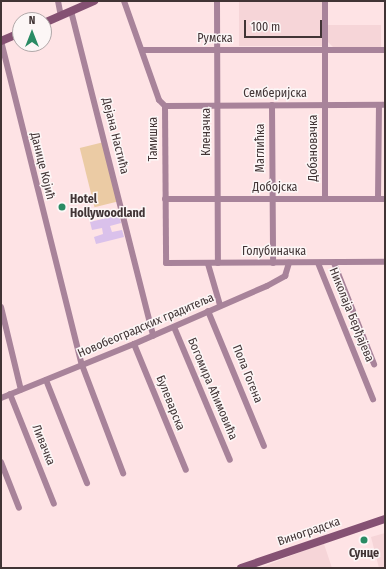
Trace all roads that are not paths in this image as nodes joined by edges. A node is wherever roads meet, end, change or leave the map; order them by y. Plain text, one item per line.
1 (58, 1) edge
2 (94, 1) edge
3 (124, 1) edge
4 (217, 1) edge
5 (325, 1) edge
6 (72, 11) junction
7 (61, 16) junction
8 (52, 20) edge
9 (12, 36) edge
10 (1, 41) edge
11 (142, 50) junction
12 (218, 50) junction
13 (326, 50) junction
14 (385, 50) edge
15 (218, 105) junction
16 (272, 105) junction
17 (325, 105) junction
18 (382, 105) edge
19 (165, 106) junction
20 (165, 199) junction
21 (218, 199) junction
22 (273, 199) junction
23 (325, 199) junction
24 (378, 199) junction
25 (385, 199) edge
26 (165, 261) joint
27 (385, 262) edge
28 (218, 263) junction
29 (273, 263) junction
30 (289, 263) junction
31 (318, 263) junction
32 (334, 263) junction
33 (208, 264) junction
34 (220, 305) junction
35 (1, 307) edge
36 (208, 311) junction
37 (174, 327) junction
38 (153, 336) junction
39 (134, 344) junction
40 (374, 364) dead end
41 (82, 365) junction
42 (46, 380) junction
43 (21, 390) junction
44 (10, 394) junction
45 (1, 398) edge
46 (373, 399) dead end
47 (264, 446) dead end
48 (230, 460) dead end
49 (1, 462) edge
50 (186, 470) dead end
51 (124, 473) dead end
52 (87, 483) dead end
53 (54, 504) dead end
54 (19, 508) dead end
55 (385, 519) edge
56 (241, 568) edge

1 - 7 street
2 - 6 street
3 - 11 street, Тамишка
4 - 12 street, Кленачка
5 - 13 street, Добановачка
6 - 7 street
6 - 38 street, Дејана Настића
7 - 8 street
9 - 10 street
10 - 41 street, Данице Којић
11 - 12 street, Румска
11 - 19 street, Тамишка
12 - 13 street, Румска
12 - 15 street, Кленачка
13 - 14 street, Румска
13 - 17 street, Добановачка
15 - 16 street, Семберијска
15 - 19 street, Семберијска
15 - 21 street, Кленачка
16 - 17 street, Семберијска
16 - 22 street, Маглићка
17 - 18 street, Семберијска
17 - 23 street, Добановачка
18 - 24 street
19 - 20 street, Тамишка
20 - 21 street, Добојска
20 - 26 street, Тамишка
21 - 22 street, Добојска
21 - 28 street, Кленачка
22 - 23 street, Добојска
22 - 29 street, Маглићка
23 - 24 street, Добојска
24 - 25 street, Добојска
26 - 33 street, Голубиначка
27 - 32 street, Голубиначка
28 - 29 street, Голубиначка
28 - 33 street, Голубиначка
29 - 30 street, Голубиначка
30 - 31 street, Голубиначка
30 - 34 street, Новобеоградских градитеља
31 - 32 street, Голубиначка
31 - 46 street, Николаја Берђајева
32 - 40 street
33 - 34 street
34 - 36 street, Новобеоградских градитеља
35 - 43 street
36 - 37 street, Новобеоградских градитеља
36 - 47 street, Пола Гогена
37 - 38 street, Новобеоградских градитеља
37 - 48 street, Богомира Аћимовића
38 - 39 street, Новобеоградских градитеља
39 - 41 street, Новобеоградских градитеља
39 - 50 street, Булеварска
41 - 42 street, Новобеоградских градитеља
41 - 51 street, Данице Којић
42 - 43 street, Новобеоградских градитеља
42 - 52 street
43 - 44 street, Новобеоградских градитеља
44 - 45 street, Новобеоградских градитеља
44 - 53 street, Ливачка
49 - 54 street
55 - 56 street, Виноградска

